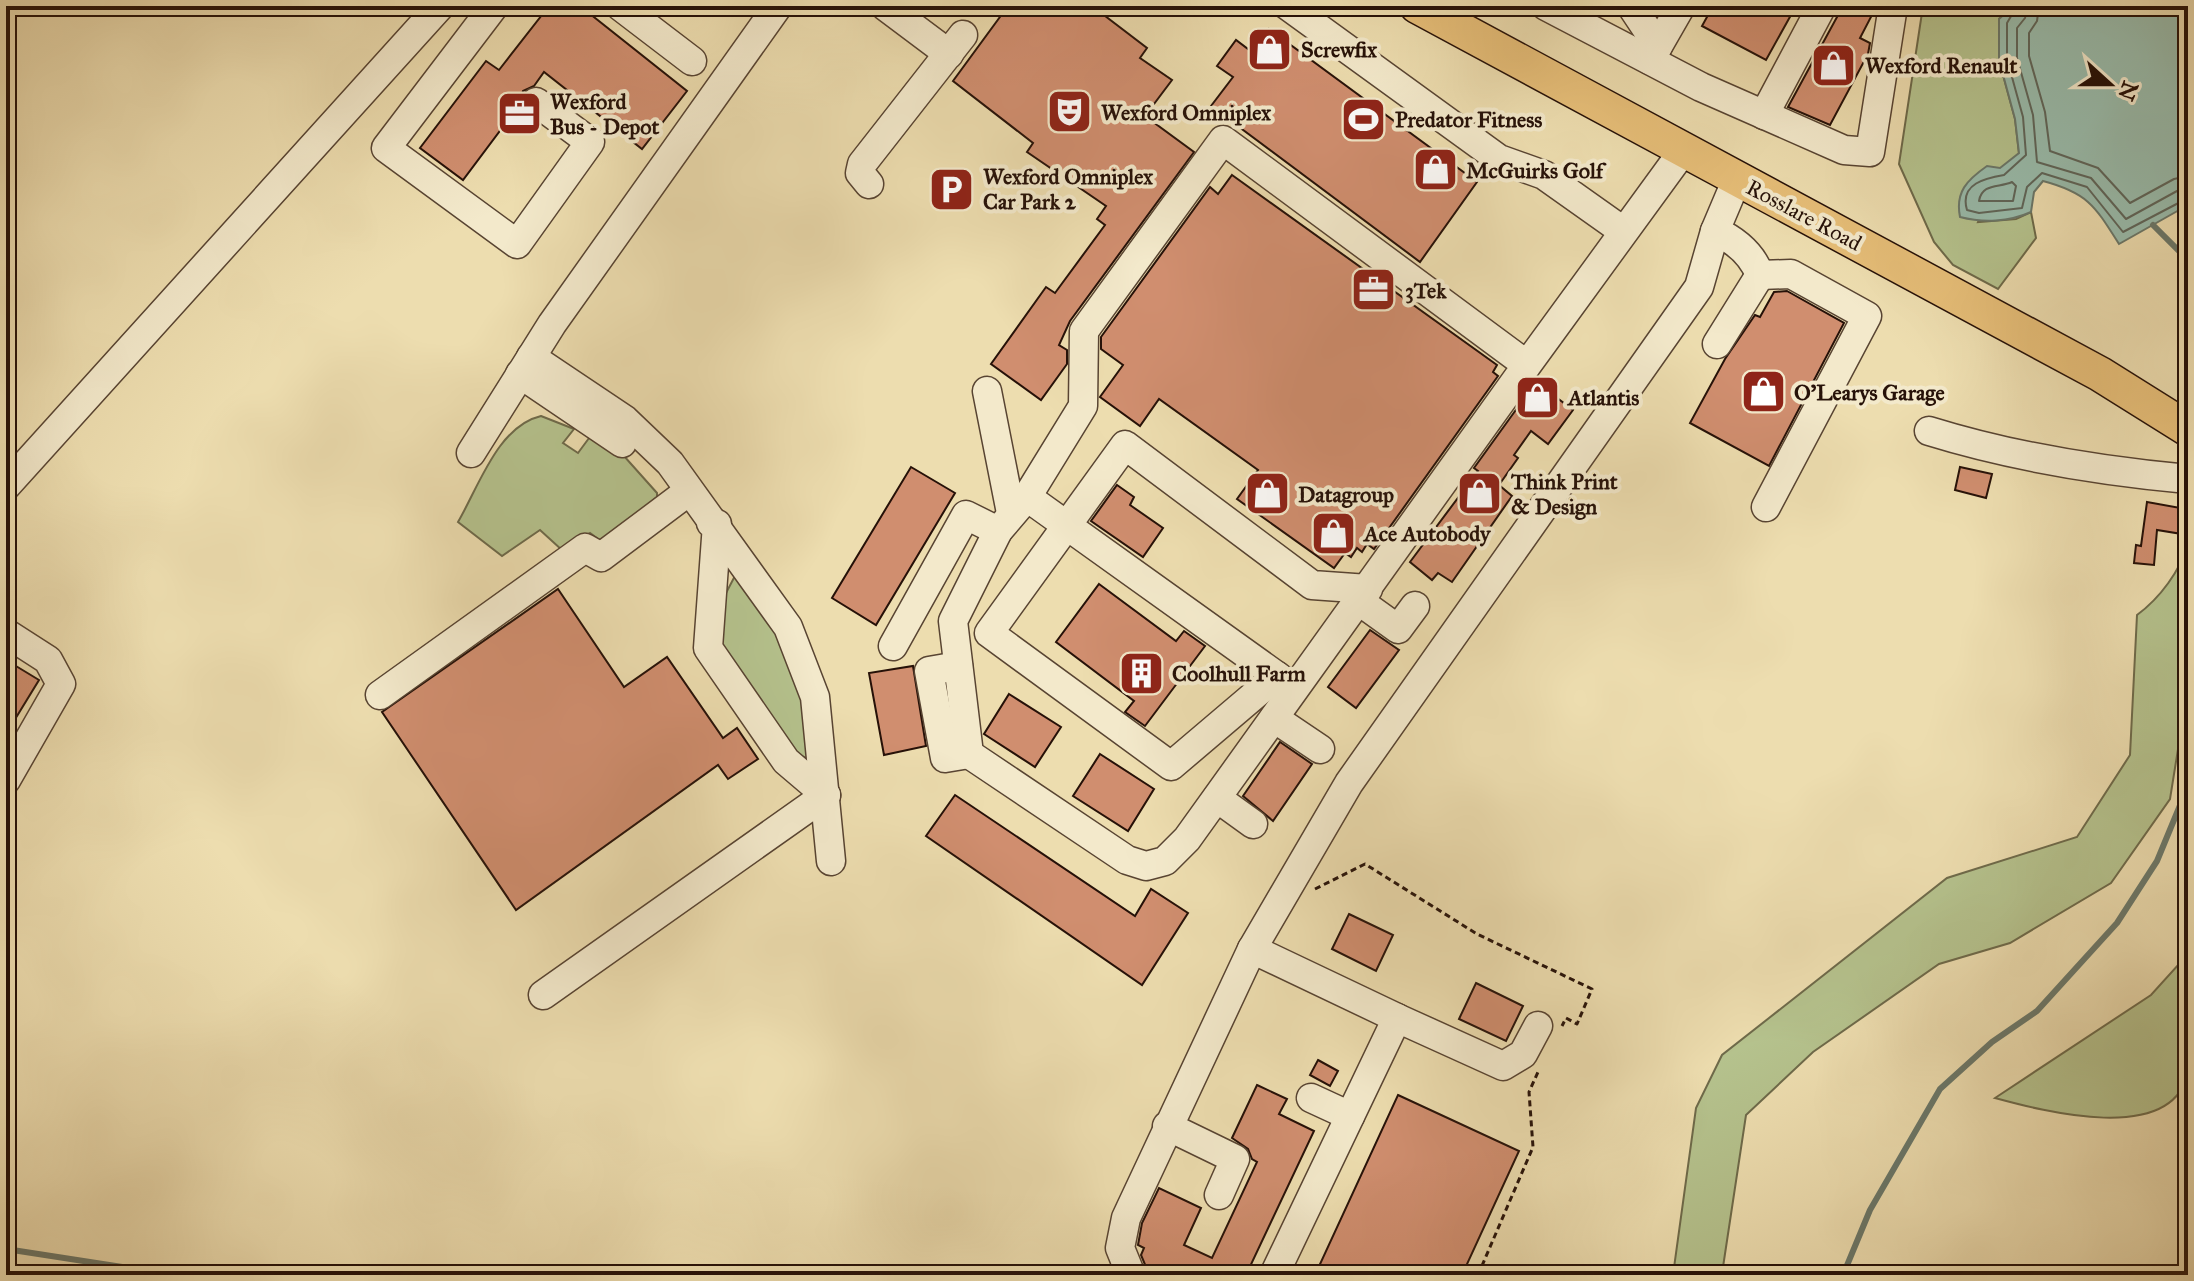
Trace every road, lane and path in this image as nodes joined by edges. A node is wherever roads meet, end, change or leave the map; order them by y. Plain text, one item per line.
1 (440, 6) edge
2 (494, 6) edge
3 (620, 6) edge
4 (778, 6) edge
5 (885, 6) edge
6 (1288, 6) edge
7 (1417, 6) edge
8 (1546, 6) edge
9 (1681, 6) edge
10 (1822, 6) edge
11 (1893, 6) edge
12 (1632, 7) edge
13 (1654, 53) junction
14 (692, 61) dead end
15 (536, 102) dead end
16 (1764, 115) junction
17 (1683, 151) junction
18 (1737, 179) junction
19 (869, 184) dead end
20 (1623, 231) junction
21 (1715, 231) junction
22 (1760, 275) junction
23 (1717, 344) dead end
24 (526, 365) junction
25 (1527, 365) junction
26 (987, 391) dead end
27 (2188, 429) edge
28 (1929, 431) dead end
29 (471, 453) dead end
30 (2188, 479) edge
31 (6, 486) edge
32 (681, 497) junction
33 (1766, 507) dead end
34 (1012, 514) junction
35 (717, 524) junction
36 (1067, 524) junction
37 (1364, 595) junction
38 (1415, 606) dead end
39 (6, 633) edge
40 (893, 646) dead end
41 (1286, 683) junction
42 (380, 695) dead end
43 (1274, 718) junction
44 (1320, 749) dead end
45 (6, 780) edge
46 (826, 795) junction
47 (1217, 798) junction
48 (1253, 824) dead end
49 (831, 861) dead end
50 (1309, 892) dead end
51 (1252, 949) junction
52 (543, 995) dead end
53 (1397, 1018) junction
54 (1548, 1031) joint
55 (1543, 1064) dead end
56 (1311, 1098) dead end
57 (1350, 1116) junction
58 (1167, 1126) junction
59 (1219, 1195) dead end
60 (1131, 1275) edge
61 (1274, 1275) edge
62 (1478, 1275) edge

1 - 31 street
2 - 15 street
3 - 14 street
4 - 24 street
5 - 19 street
6 - 20 street
7 - 17 main road, Rosslare Road
8 - 13 street
9 - 13 street
10 - 16 street
11 - 16 street
12 - 13 street
13 - 16 street
17 - 18 main road, Rosslare Road
17 - 20 street
18 - 21 street
18 - 27 main road, Rosslare Road
20 - 25 street
21 - 22 street
21 - 51 street
22 - 23 street
22 - 33 street
24 - 29 street
24 - 32 street
24 - 35 street
25 - 34 street
25 - 37 street
26 - 34 street
28 - 30 street
32 - 35 street
32 - 42 street
34 - 36 street
34 - 40 street
34 - 47 street
35 - 46 street
35 - 46 street
36 - 37 street
36 - 41 street
36 - 41 street
37 - 38 street
37 - 41 street
39 - 45 street
41 - 43 street
43 - 44 street
43 - 47 street
46 - 49 street
46 - 52 street
47 - 48 street
50 - 54 path
51 - 53 street
51 - 58 street
53 - 54 street
53 - 57 street
55 - 62 path
56 - 57 street
57 - 61 street
58 - 59 street
58 - 60 street

